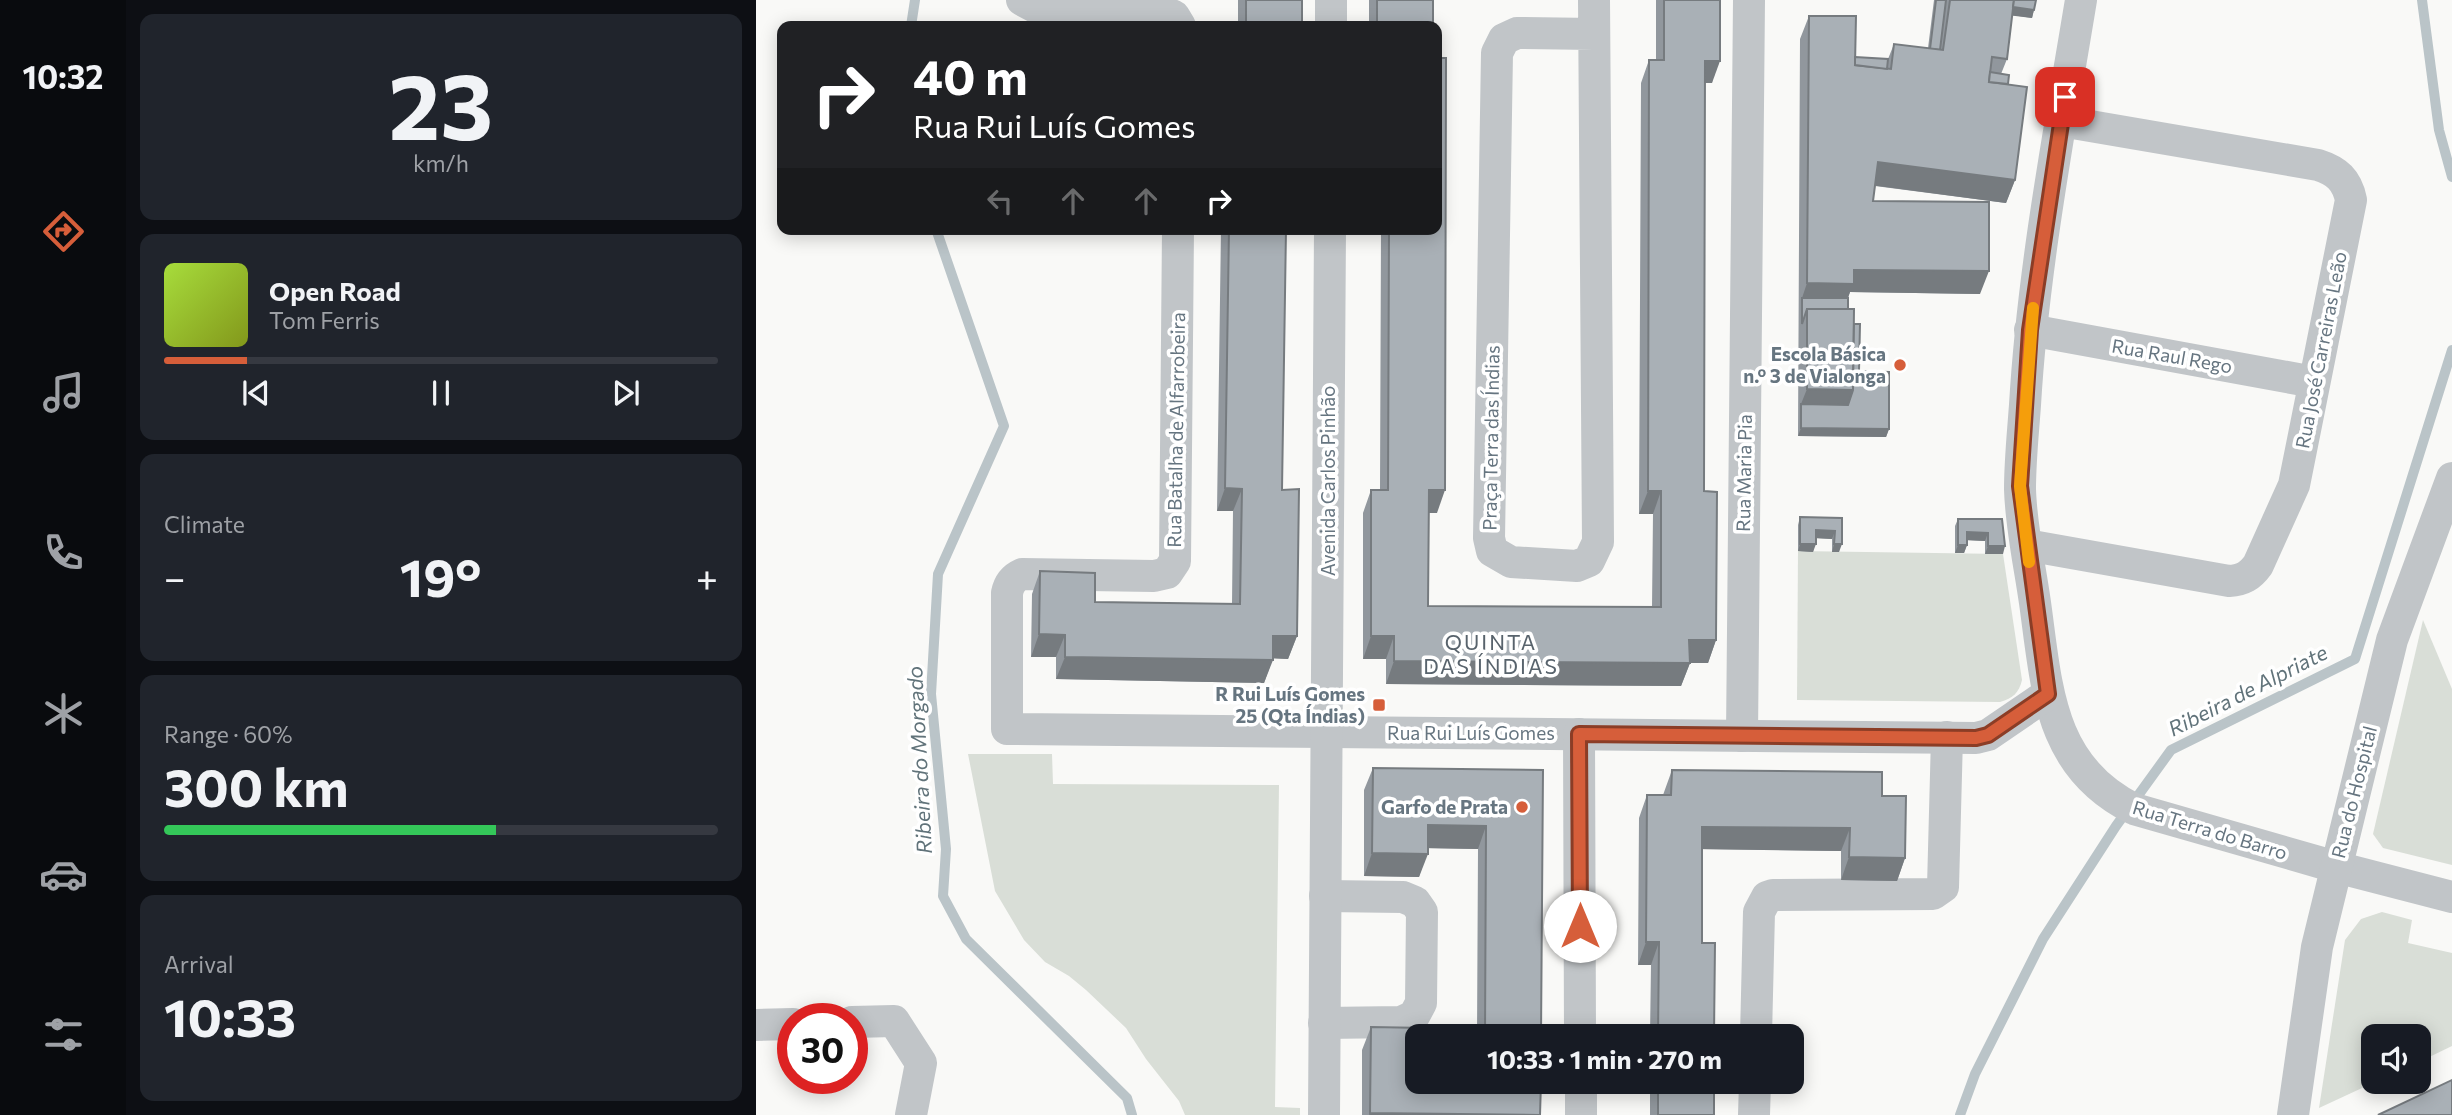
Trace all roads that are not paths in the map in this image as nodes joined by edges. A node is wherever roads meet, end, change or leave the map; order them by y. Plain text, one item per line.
1 (1022, 0) edge
2 (1331, 0) edge
3 (1594, 0) edge
4 (1749, 0) edge
5 (2081, 0) edge
6 (1177, 21) edge
7 (1331, 21) edge
8 (1594, 34) junction
9 (2061, 121) junction
10 (1178, 235) edge
11 (1330, 235) edge
12 (2030, 330) junction
13 (2314, 382) junction
14 (2452, 478) edge
15 (2027, 545) junction
16 (2048, 694) junction
17 (1007, 729) joint
18 (1326, 732) junction
19 (1579, 734) junction
20 (1742, 736) junction
21 (1947, 737) junction
22 (2336, 867) junction
23 (1325, 896) junction
24 (2452, 897) edge
25 (868, 1022) edge
26 (1324, 1023) junction
27 (756, 1024) edge
28 (777, 1024) edge
29 (1580, 1024) edge
30 (1756, 1024) edge
31 (1581, 1094) edge
32 (1755, 1094) edge
33 (911, 1115) edge
34 (1324, 1115) edge
35 (1581, 1115) edge
36 (1754, 1115) edge
37 (2293, 1115) edge

1 - 6 street
2 - 7 street
3 - 8 street, Praça Terra das Índias
4 - 20 street, Rua Maria Pia
5 - 9 street, Rua Terra do Barro
8 - 8 street, Praça Terra das Índias
9 - 12 street, Rua Terra do Barro
9 - 13 street, Rua José Carreiras Leão
10 - 17 street, Rua Batalha de Alfarrobeira
11 - 18 street, Avenida Carlos Pinhão
12 - 13 street, Rua Raul Rego
12 - 15 street, Rua Terra do Barro
13 - 15 street, Rua José Carreiras Leão
14 - 22 street, Rua do Hospital
15 - 16 street, Rua Terra do Barro
16 - 21 street, Rua Rui Luís Gomes
16 - 22 street, Rua Terra do Barro
17 - 18 street, Rua Rui Luís Gomes
18 - 19 street, Rua Rui Luís Gomes
18 - 23 street, Avenida Carlos Pinhão
19 - 20 street, Rua Rui Luís Gomes
19 - 29 street
20 - 21 street, Rua Rui Luís Gomes
21 - 30 street
22 - 24 street, Rua Terra do Barro
22 - 37 street, Rua do Hospital
23 - 26 street, Avenida Carlos Pinhão
23 - 26 street
25 - 33 street
26 - 34 street, Avenida Carlos Pinhão
27 - 28 street
31 - 35 street
32 - 36 street

